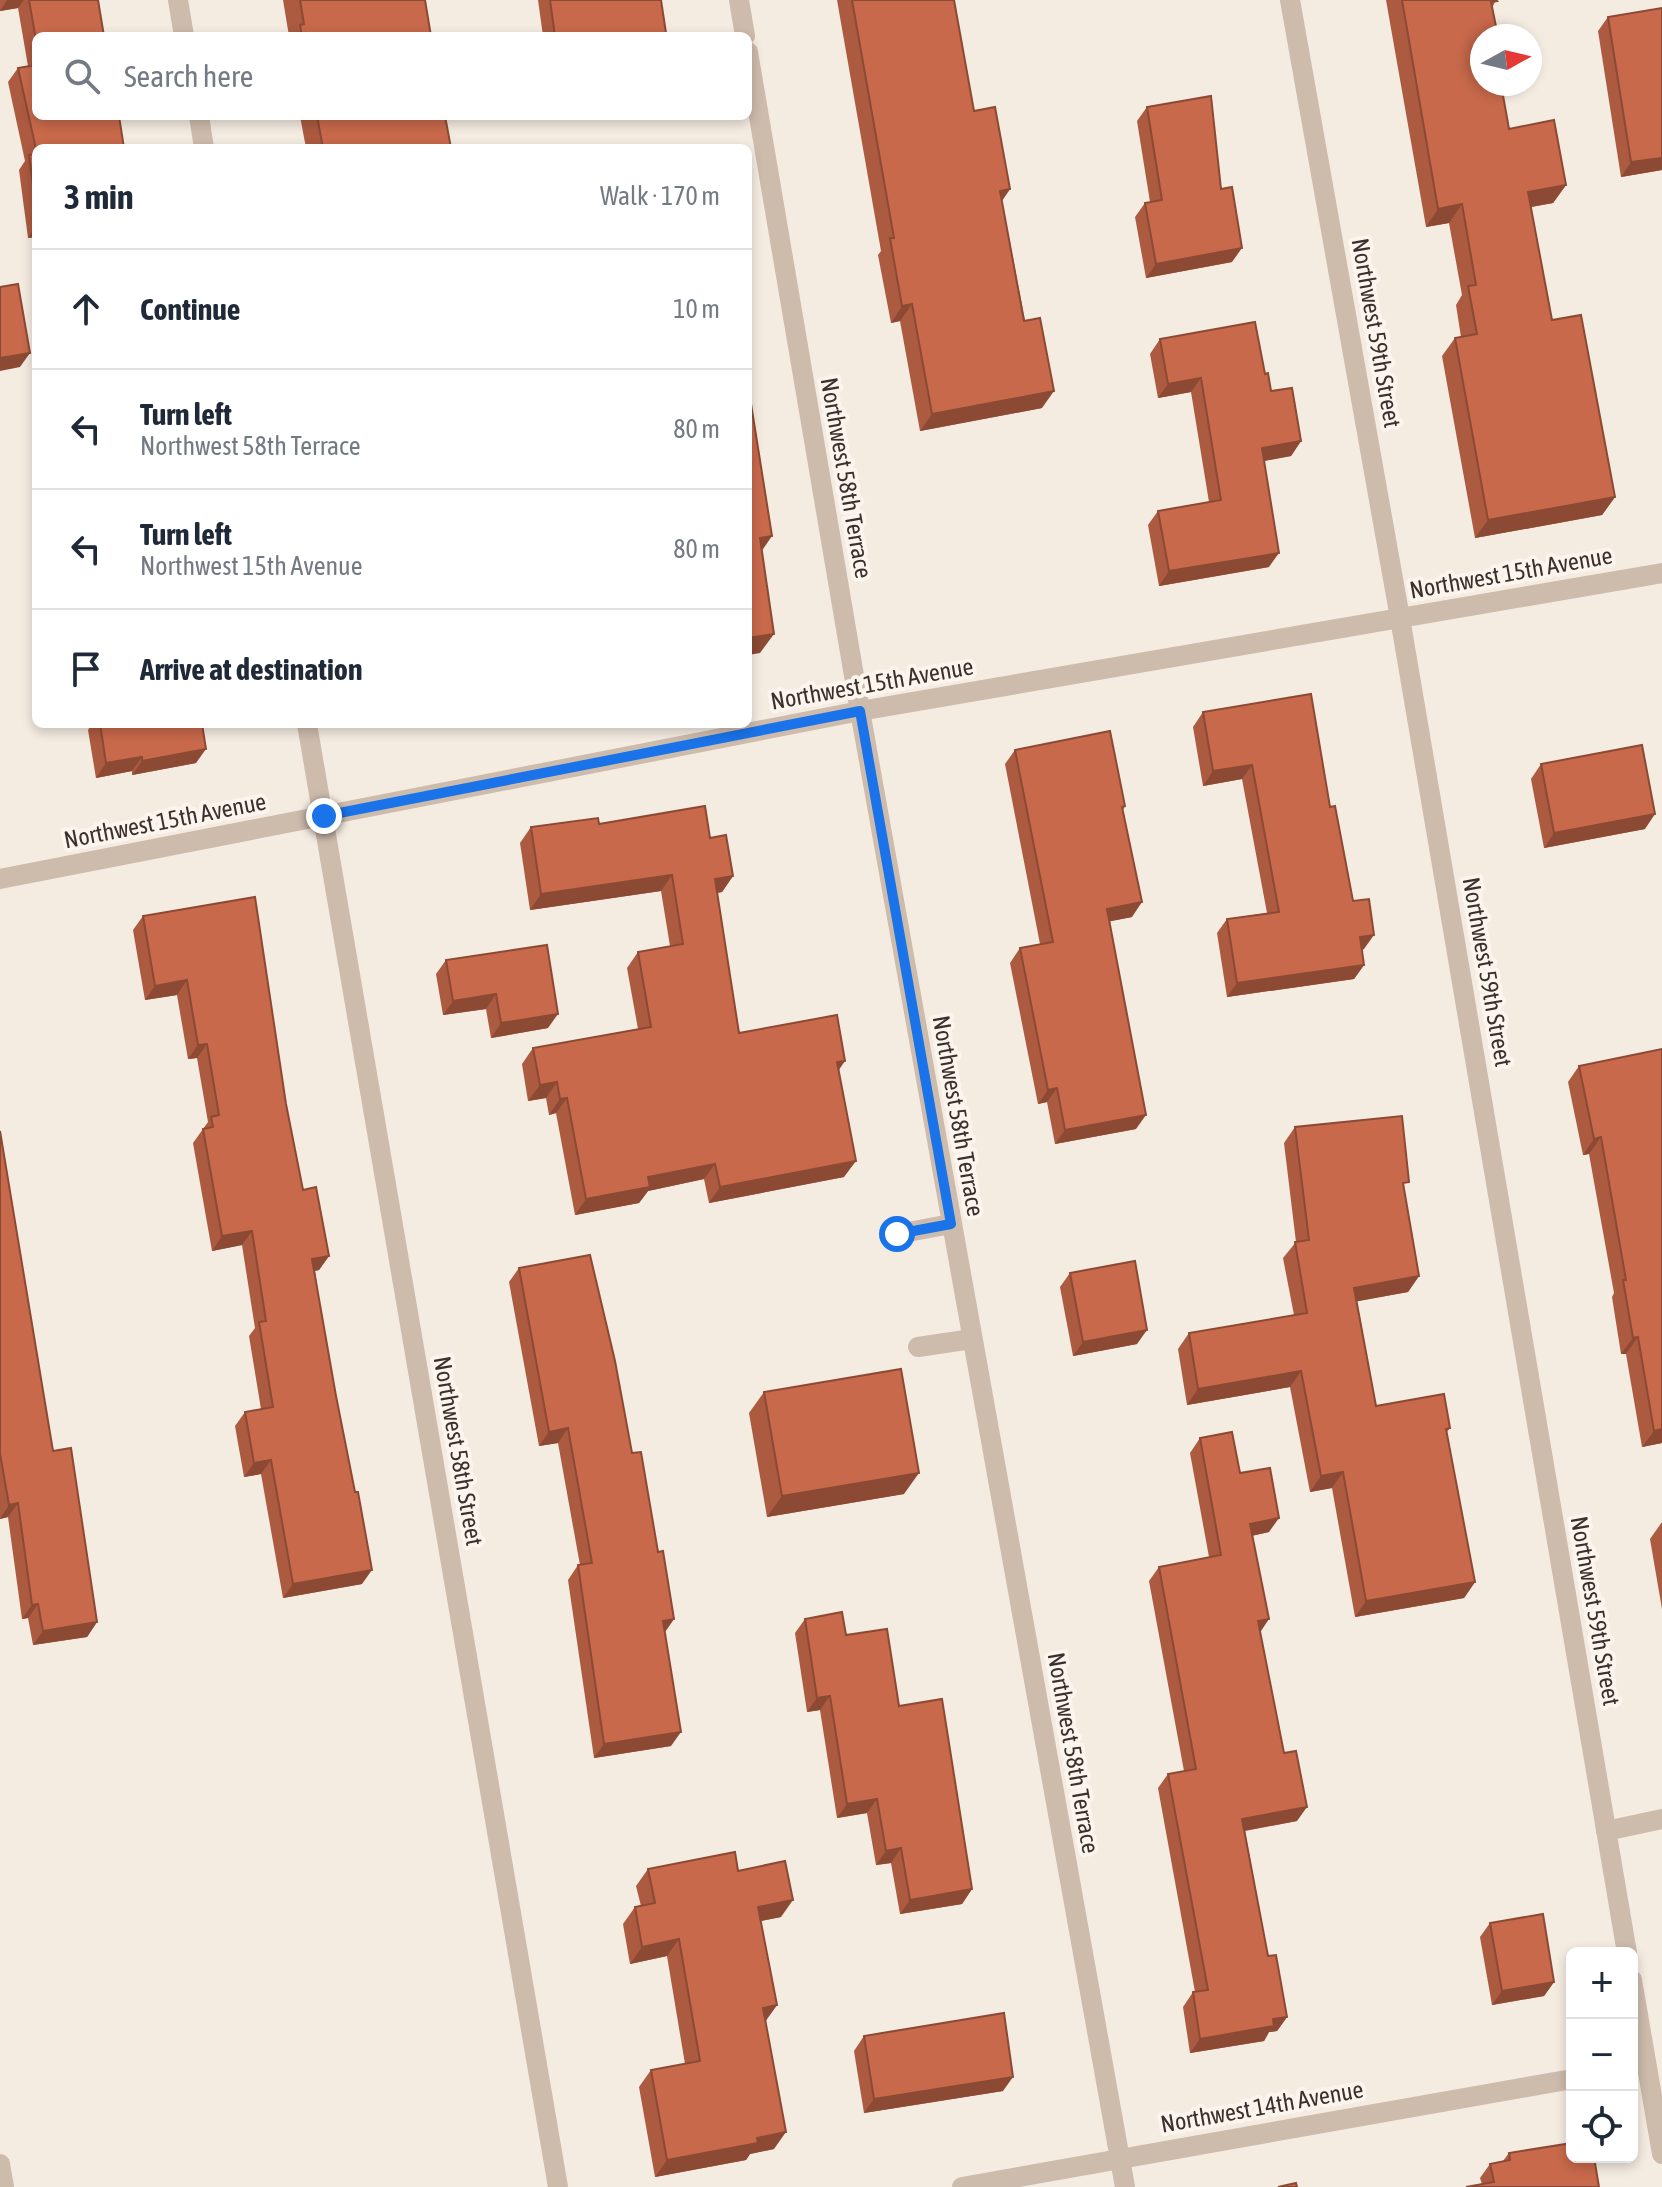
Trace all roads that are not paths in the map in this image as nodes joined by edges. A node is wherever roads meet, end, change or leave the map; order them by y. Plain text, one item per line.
1 (178, 0) edge
2 (739, 0) edge
3 (1290, 0) edge
4 (183, 32) edge
5 (744, 32) edge
6 (752, 76) edge
7 (200, 120) edge
8 (203, 144) edge
9 (1662, 573) edge
10 (1400, 618) junction
11 (860, 711) junction
12 (308, 728) edge
13 (324, 816) junction
14 (0, 879) edge
15 (951, 1224) junction
16 (897, 1234) dead end
17 (972, 1339) junction
18 (918, 1347) dead end
19 (1662, 1819) edge
20 (1606, 1831) junction
21 (1626, 1947) edge
22 (1638, 2014) edge
23 (1647, 2066) edge
24 (1566, 2080) edge
25 (1662, 2154) edge
26 (1120, 2158) junction
27 (0, 2164) edge
28 (4, 2187) edge
29 (558, 2187) edge
30 (962, 2187) edge
31 (1125, 2187) edge

1 - 4 street
2 - 5 street
3 - 10 street, Northwest 59th Street
6 - 11 street, Northwest 58th Terrace
7 - 8 street
9 - 10 street, Northwest 15th Avenue
10 - 11 street, Northwest 15th Avenue
10 - 20 street, Northwest 59th Street
11 - 13 street, Northwest 15th Avenue
11 - 15 street, Northwest 58th Terrace
12 - 13 street, Northwest 58th Street
13 - 14 street, Northwest 15th Avenue
13 - 29 street, Northwest 58th Street
15 - 16 street
15 - 17 street, Northwest 58th Terrace
17 - 18 street
17 - 26 street, Northwest 58th Terrace
19 - 20 street
20 - 21 street, Northwest 59th Street
22 - 23 street
23 - 25 street
24 - 26 street, Northwest 14th Avenue
26 - 30 street, Northwest 14th Avenue
26 - 31 street, Northwest 58th Terrace
27 - 28 street

